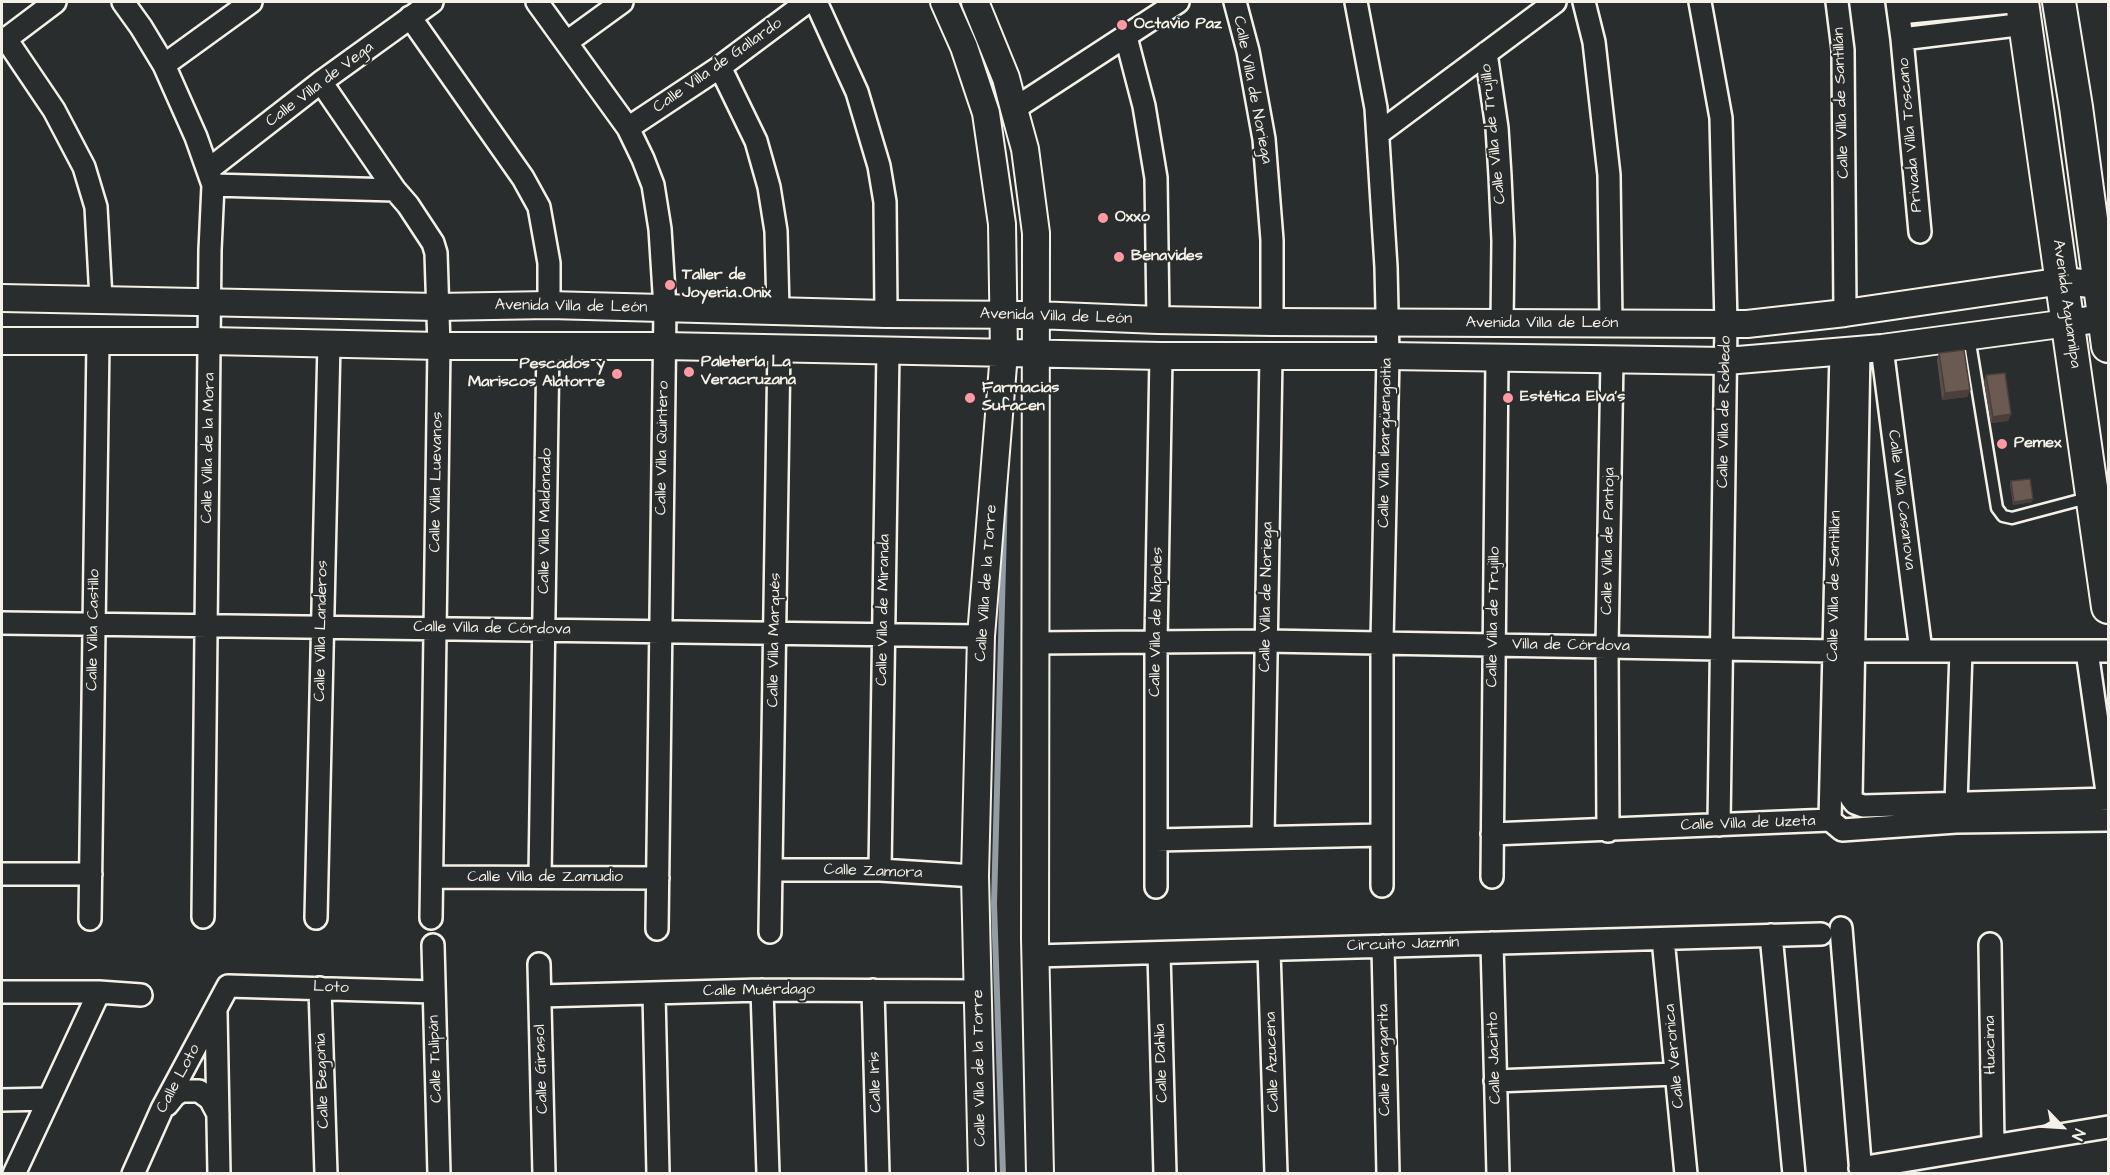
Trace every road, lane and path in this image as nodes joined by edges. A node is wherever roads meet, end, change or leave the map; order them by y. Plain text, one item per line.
1 (55, 2) edge
2 (123, 2) edge
3 (251, 2) edge
4 (432, 2) edge
5 (537, 2) edge
6 (622, 2) edge
7 (807, 2) edge
8 (816, 2) edge
9 (944, 2) edge
10 (975, 2) edge
11 (1178, 2) edge
12 (1235, 2) edge
13 (1555, 2) edge
14 (1584, 2) edge
15 (1700, 2) edge
16 (1837, 2) edge
17 (2058, 2) edge
18 (1359, 3) edge
19 (1898, 7) edge
20 (2019, 9) edge
21 (410, 17) junction
22 (1126, 37) junction
23 (1902, 39) junction
24 (4, 41) edge
25 (567, 42) junction
26 (1486, 53) junction
27 (164, 65) junction
28 (720, 67) junction
29 (321, 82) junction
30 (1014, 109) junction
31 (628, 128) junction
32 (1379, 134) junction
33 (211, 177) junction
34 (395, 190) junction
35 (1920, 232) dead end
36 (2063, 281) junction
37 (2104, 284) edge
38 (2, 297) edge
39 (101, 299) junction
40 (210, 302) junction
41 (549, 305) junction
42 (437, 307) junction
43 (665, 308) junction
44 (778, 310) junction
45 (1845, 313) junction
46 (886, 314) junction
47 (1002, 315) junction
48 (1036, 315) junction
49 (1158, 320) junction
50 (1272, 322) junction
51 (1387, 323) junction
52 (1502, 323) junction
53 (2069, 323) junction
54 (1611, 324) junction
55 (1726, 324) junction
56 (2107, 327) edge
57 (1969, 336) junction
58 (2, 341) edge
59 (98, 341) junction
60 (210, 341) junction
61 (329, 343) junction
62 (548, 345) junction
63 (439, 346) junction
64 (664, 346) junction
65 (779, 347) junction
66 (888, 350) junction
67 (1861, 350) junction
68 (1004, 353) junction
69 (1034, 353) junction
70 (1161, 356) junction
71 (1271, 356) junction
72 (1388, 356) junction
73 (1497, 357) junction
74 (1612, 360) junction
75 (1726, 361) junction
76 (2094, 496) junction
77 (2109, 607) edge
78 (2, 623) edge
79 (94, 624) junction
80 (207, 626) junction
81 (323, 627) junction
82 (435, 628) junction
83 (544, 630) junction
84 (661, 631) junction
85 (775, 633) junction
86 (884, 634) junction
87 (981, 636) junction
88 (1156, 641) junction
89 (1266, 641) junction
90 (1382, 642) junction
91 (1034, 643) junction
92 (1494, 644) junction
93 (1606, 647) junction
94 (1720, 648) junction
95 (1843, 651) junction
96 (1921, 651) junction
97 (1961, 651) junction
98 (2087, 651) junction
99 (2109, 651) edge
100 (2109, 799) edge
101 (1956, 804) junction
102 (1830, 820) junction
103 (2109, 820) edge
104 (1719, 825) junction
105 (1608, 831) junction
106 (1492, 834) junction
107 (1382, 835) junction
108 (1263, 837) junction
109 (1156, 840) junction
110 (771, 870) junction
111 (880, 870) junction
112 (2, 874) edge
113 (91, 874) junction
114 (975, 876) junction
115 (432, 877) junction
116 (540, 877) junction
117 (1492, 877) dead end
118 (658, 878) junction
119 (1382, 886) dead end
120 (1156, 887) dead end
121 (203, 917) dead end
122 (316, 918) dead end
123 (430, 918) dead end
124 (90, 919) dead end
125 (657, 929) dead end
126 (770, 932) dead end
127 (1771, 935) junction
128 (1664, 939) junction
129 (1492, 943) junction
130 (1990, 944) dead end
131 (433, 945) dead end
132 (1383, 946) junction
133 (1269, 950) junction
134 (1159, 953) junction
135 (1035, 956) junction
136 (539, 964) dead end
137 (228, 986) joint
138 (320, 988) junction
139 (762, 990) junction
140 (873, 990) junction
141 (978, 991) junction
142 (2, 992) edge
143 (99, 992) junction
144 (434, 992) junction
145 (654, 993) junction
146 (141, 995) dead end
147 (540, 996) junction
148 (216, 1011) junction
149 (1677, 1074) junction
150 (1496, 1081) junction
151 (49, 1099) junction
152 (2, 1100) edge
153 (162, 1109) junction
154 (218, 1114) junction
155 (2109, 1127) edge
156 (1993, 1146) junction
157 (1861, 1171) edge
158 (14, 1173) edge
159 (133, 1173) edge
160 (219, 1173) edge
161 (326, 1173) edge
162 (439, 1173) edge
163 (544, 1173) edge
164 (658, 1173) edge
165 (768, 1173) edge
166 (878, 1173) edge
167 (982, 1173) edge
168 (1040, 1173) edge
169 (1166, 1173) edge
170 (1276, 1173) edge
171 (1388, 1173) edge
172 (1498, 1173) edge
173 (1686, 1173) edge
174 (1794, 1173) edge

1 - 24 street
2 - 27 street, Calle Villa de la Mora
3 - 27 street
4 - 21 street, Calle Villa de Vega
5 - 25 street, Calle Villa Quintero
6 - 25 street
7 - 28 street, Calle Villa de Gallardo
8 - 46 street
9 - 47 street, Calle Villa de la Torre
10 - 30 street
11 - 22 street
12 - 50 street, Calle Villa de Noriega
13 - 26 street
14 - 54 street
15 - 55 street, Calle Villa de Robledo
16 - 45 street, Calle Villa de Santillán
17 - 37 main road
18 - 32 street, Calle Villa Ibargüengoitia
19 - 20 street, Privada Villa Toscano
19 - 23 street, Privada Villa Toscano
20 - 23 street, Privada Villa Toscano
20 - 36 main road, Avenida Aguamilpa
21 - 29 street, Calle Villa de Vega
21 - 41 street
22 - 30 street
22 - 49 street
23 - 35 street, Privada Villa Toscano
24 - 39 street
25 - 31 street, Calle Villa Quintero
26 - 32 street
26 - 52 street, Calle Villa de Trujillo
27 - 33 street, Calle Villa de la Mora
28 - 31 street, Calle Villa de Gallardo
28 - 44 street
29 - 33 street, Calle Villa de Vega
29 - 34 street, Calle Villa Luevanos
30 - 48 street
31 - 43 street, Calle Villa Quintero
32 - 51 street, Calle Villa Ibargüengoitia
33 - 34 street
33 - 40 street, Calle Villa de la Mora
34 - 42 street, Calle Villa Luevanos
36 - 37 street, Avenida Villa de León
36 - 45 street, Avenida Villa de León
36 - 53 main road, Avenida Aguamilpa
37 - 56 main road
38 - 39 street, Avenida Villa de León
39 - 40 street, Avenida Villa de León
40 - 42 street, Avenida Villa de León
40 - 60 street, Calle Villa de la Mora
41 - 42 street, Avenida Villa de León
41 - 43 street, Avenida Villa de León
42 - 63 street, Calle Villa Luevanos
43 - 44 street, Avenida Villa de León
43 - 64 street, Calle Villa Quintero
44 - 46 street, Avenida Villa de León
45 - 55 street, Avenida Villa de León
46 - 47 street, Avenida Villa de León
47 - 48 street, Avenida Villa de León
47 - 68 street, Calle Villa de la Torre
48 - 49 street, Avenida Villa de León
48 - 69 street
49 - 50 street, Avenida Villa de León
50 - 51 street, Avenida Villa de León
51 - 52 street, Avenida Villa de León
51 - 72 street, Calle Villa Ibargüengoitia
52 - 54 street, Avenida Villa de León
53 - 56 street, Avenida Villa de León
53 - 57 street, Avenida Villa de León
53 - 76 main road, Avenida Aguamilpa
54 - 55 street, Avenida Villa de León
55 - 75 street, Calle Villa de Robledo
57 - 67 street, Avenida Villa de León
57 - 76 lane
58 - 59 street, Avenida Villa de León
59 - 60 street, Avenida Villa de León
59 - 79 street, Calle Villa Castillo
60 - 61 street, Avenida Villa de León
60 - 80 street, Calle Villa de la Mora
61 - 63 street, Avenida Villa de León
61 - 81 street, Calle Villa Landeros
62 - 63 street, Avenida Villa de León
62 - 64 street, Avenida Villa de León
62 - 83 street, Calle Villa Maldonado
63 - 82 street, Calle Villa Luevanos
64 - 65 street, Avenida Villa de León
64 - 84 street, Calle Villa Quintero
65 - 66 street, Avenida Villa de León
65 - 85 street, Calle Villa Marqués
66 - 68 street, Avenida Villa de León
66 - 86 street, Calle Villa de Miranda
67 - 75 street, Avenida Villa de León
67 - 95 street, Calle Villa de Santillán
67 - 96 street, Calle Villa Casanova
68 - 69 street, Avenida Villa de León
68 - 87 street, Calle Villa de la Torre
69 - 70 street, Avenida Villa de León
69 - 91 street
70 - 71 street, Avenida Villa de León
70 - 88 street, Calle Villa de Nápoles
71 - 72 street, Avenida Villa de León
71 - 89 street, Calle Villa de Noriega
72 - 73 street, Avenida Villa de León
72 - 90 street, Calle Villa Ibargüengoitia
73 - 74 street, Avenida Villa de León
73 - 92 street, Calle Villa de Trujillo
74 - 75 street, Avenida Villa de León
74 - 93 street, Calle Villa de Pantoja
75 - 94 street, Calle Villa de Robledo
76 - 77 main road, Avenida Aguamilpa
78 - 79 street, Calle Villa de Córdova
79 - 80 street, Calle Villa de Córdova
79 - 113 street, Calle Villa Castillo
80 - 81 street, Calle Villa de Córdova
80 - 121 street, Calle Villa de la Mora
81 - 82 street, Calle Villa de Córdova
81 - 122 street, Calle Villa Landeros
82 - 83 street, Calle Villa de Córdova
82 - 115 street, Calle Villa Luevanos
83 - 84 street, Calle Villa de Córdova
83 - 116 street, Calle Villa Maldonado
84 - 85 street, Calle Villa de Córdova
84 - 118 street, Calle Villa Quintero
85 - 86 street, Calle Villa de Córdova
85 - 110 street, Calle Villa Marqués
86 - 87 street, Calle Villa de Córdova
86 - 111 street, Calle Villa de Miranda
87 - 114 street, Calle Villa de la Torre
88 - 89 street, Villa de Córdova
88 - 91 street, Villa de Córdova
88 - 109 street, Calle Villa de Nápoles
89 - 90 street, Villa de Córdova
89 - 108 street, Calle Villa de Noriega
90 - 92 street, Villa de Córdova
90 - 107 street, Calle Villa Ibargüengoitia
91 - 135 street
92 - 93 street, Villa de Córdova
92 - 106 street, Calle Villa de Trujillo
93 - 94 street, Villa de Córdova
93 - 105 street, Calle Villa de Pantoja
94 - 95 street, Villa de Córdova
94 - 104 street, Calle Villa de Robledo
95 - 96 street, Villa de Córdova
95 - 101 street, Calle Villa de Santillán
95 - 102 street, Calle Villa de Santillán
96 - 97 street, Villa de Córdova
97 - 98 street, Villa de Córdova
97 - 101 street
98 - 99 street, Villa de Córdova
98 - 100 street
100 - 101 street
102 - 103 street, Calle Villa de Uzeta
102 - 104 street, Calle Villa de Uzeta
104 - 105 street, Calle Villa de Uzeta
105 - 106 street, Calle Villa de Uzeta
106 - 117 street, Calle Villa de Trujillo
107 - 108 street
107 - 119 street, Calle Villa Ibargüengoitia
108 - 109 street
109 - 120 street, Calle Villa de Nápoles
110 - 111 street, Calle Zamora
110 - 126 street, Calle Villa Marqués
111 - 114 street, Calle Zamora
112 - 113 street
113 - 124 street, Calle Villa Castillo
114 - 141 street, Calle Villa de la Torre
115 - 116 street, Calle Villa de Zamudio
115 - 123 street, Calle Villa Luevanos
116 - 118 street, Calle Villa de Zamudio
118 - 125 street, Calle Villa Quintero
127 - 128 street, Circuito Jazmín
127 - 157 street, Circuito Jazmín
127 - 174 street
128 - 129 street, Circuito Jazmín
128 - 149 street, Calle Veronica
129 - 132 street, Circuito Jazmín
129 - 150 street, Calle Jacinto
130 - 156 street, Huacima
131 - 144 street, Calle Tulipán
132 - 133 street, Circuito Jazmín
132 - 171 street, Calle Margarita
133 - 134 street, Circuito Jazmín
133 - 170 street, Calle Azucena
134 - 135 street, Circuito Jazmín
134 - 169 street, Calle Dahlia
135 - 168 street
136 - 147 street, Calle Girasol
137 - 138 street, Loto
137 - 148 street, Calle Loto
138 - 144 street, Loto
138 - 161 street, Calle Begonia
139 - 140 street, Calle Muérdago
139 - 145 street, Calle Muérdago
139 - 165 street
140 - 141 street, Calle Muérdago
140 - 166 street, Calle Iris
141 - 167 street, Calle Villa de la Torre
142 - 143 street
143 - 146 street
143 - 151 street
144 - 162 street, Calle Tulipán
145 - 147 street, Calle Muérdago
145 - 164 street
147 - 163 street, Calle Girasol
148 - 153 street, Calle Loto
148 - 154 street
149 - 150 street
149 - 173 street, Calle Veronica
150 - 172 street, Calle Jacinto
151 - 152 street
151 - 158 street
153 - 154 street
153 - 159 street, Calle Loto
154 - 160 street
155 - 156 street
156 - 157 street

